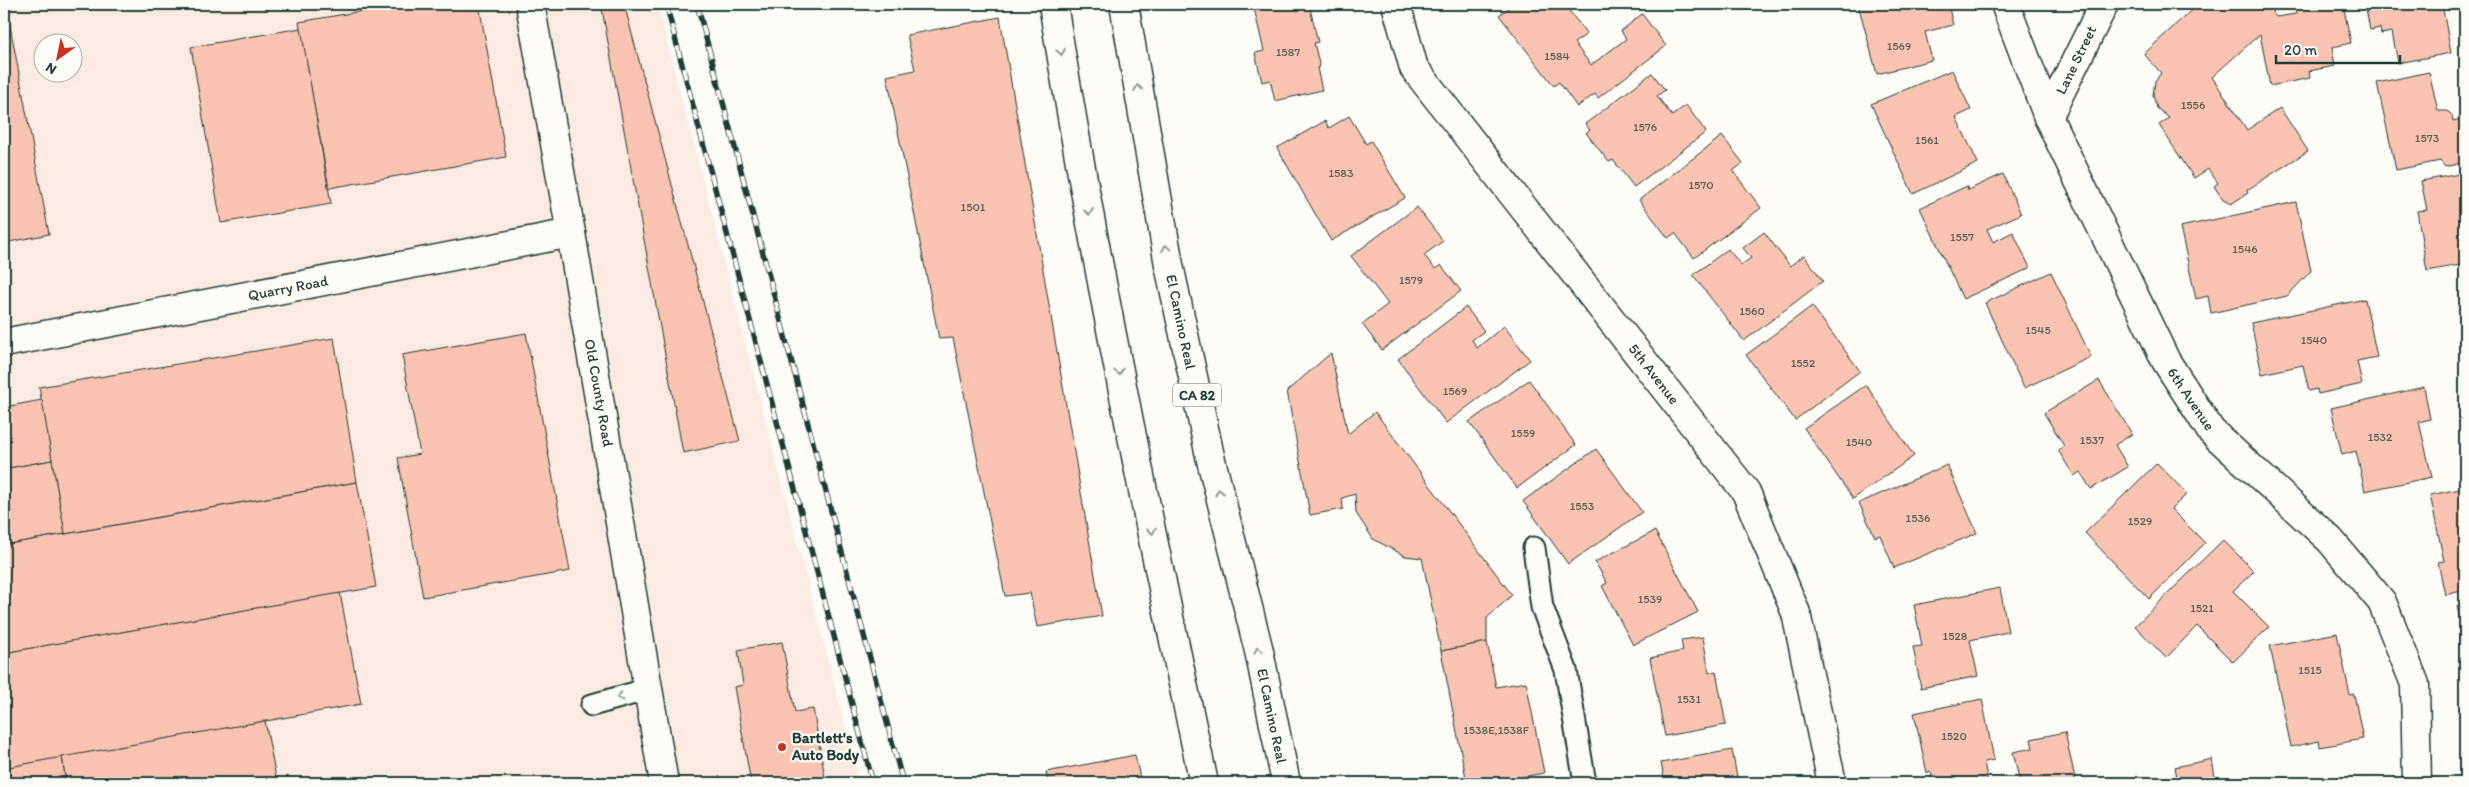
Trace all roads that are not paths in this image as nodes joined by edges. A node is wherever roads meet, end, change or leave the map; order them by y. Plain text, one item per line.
1 (530, 4) edge
2 (1053, 4) edge
3 (1124, 4) edge
4 (1396, 4) edge
5 (2004, 4) edge
6 (2104, 4) edge
7 (2048, 117) junction
8 (571, 233) junction
9 (4, 343) edge
10 (1534, 548) dead end
11 (649, 689) junction
12 (592, 705) dead end
13 (664, 783) edge
14 (1204, 783) edge
15 (1286, 783) edge
16 (1585, 783) edge
17 (1832, 783) edge
18 (2417, 783) edge

1 - 8 street, Old County Road
2 -> 14 street
15 -> 3 street, El Camino Real / CA 82
4 - 17 street, 5th Avenue
5 - 7 street, 6th Avenue
6 - 7 street, Lane Street
7 - 18 street, 6th Avenue
8 - 9 street, Quarry Road
8 - 11 street, Old County Road
10 - 16 lane
11 -> 12 lane
11 - 13 street, Old County Road

